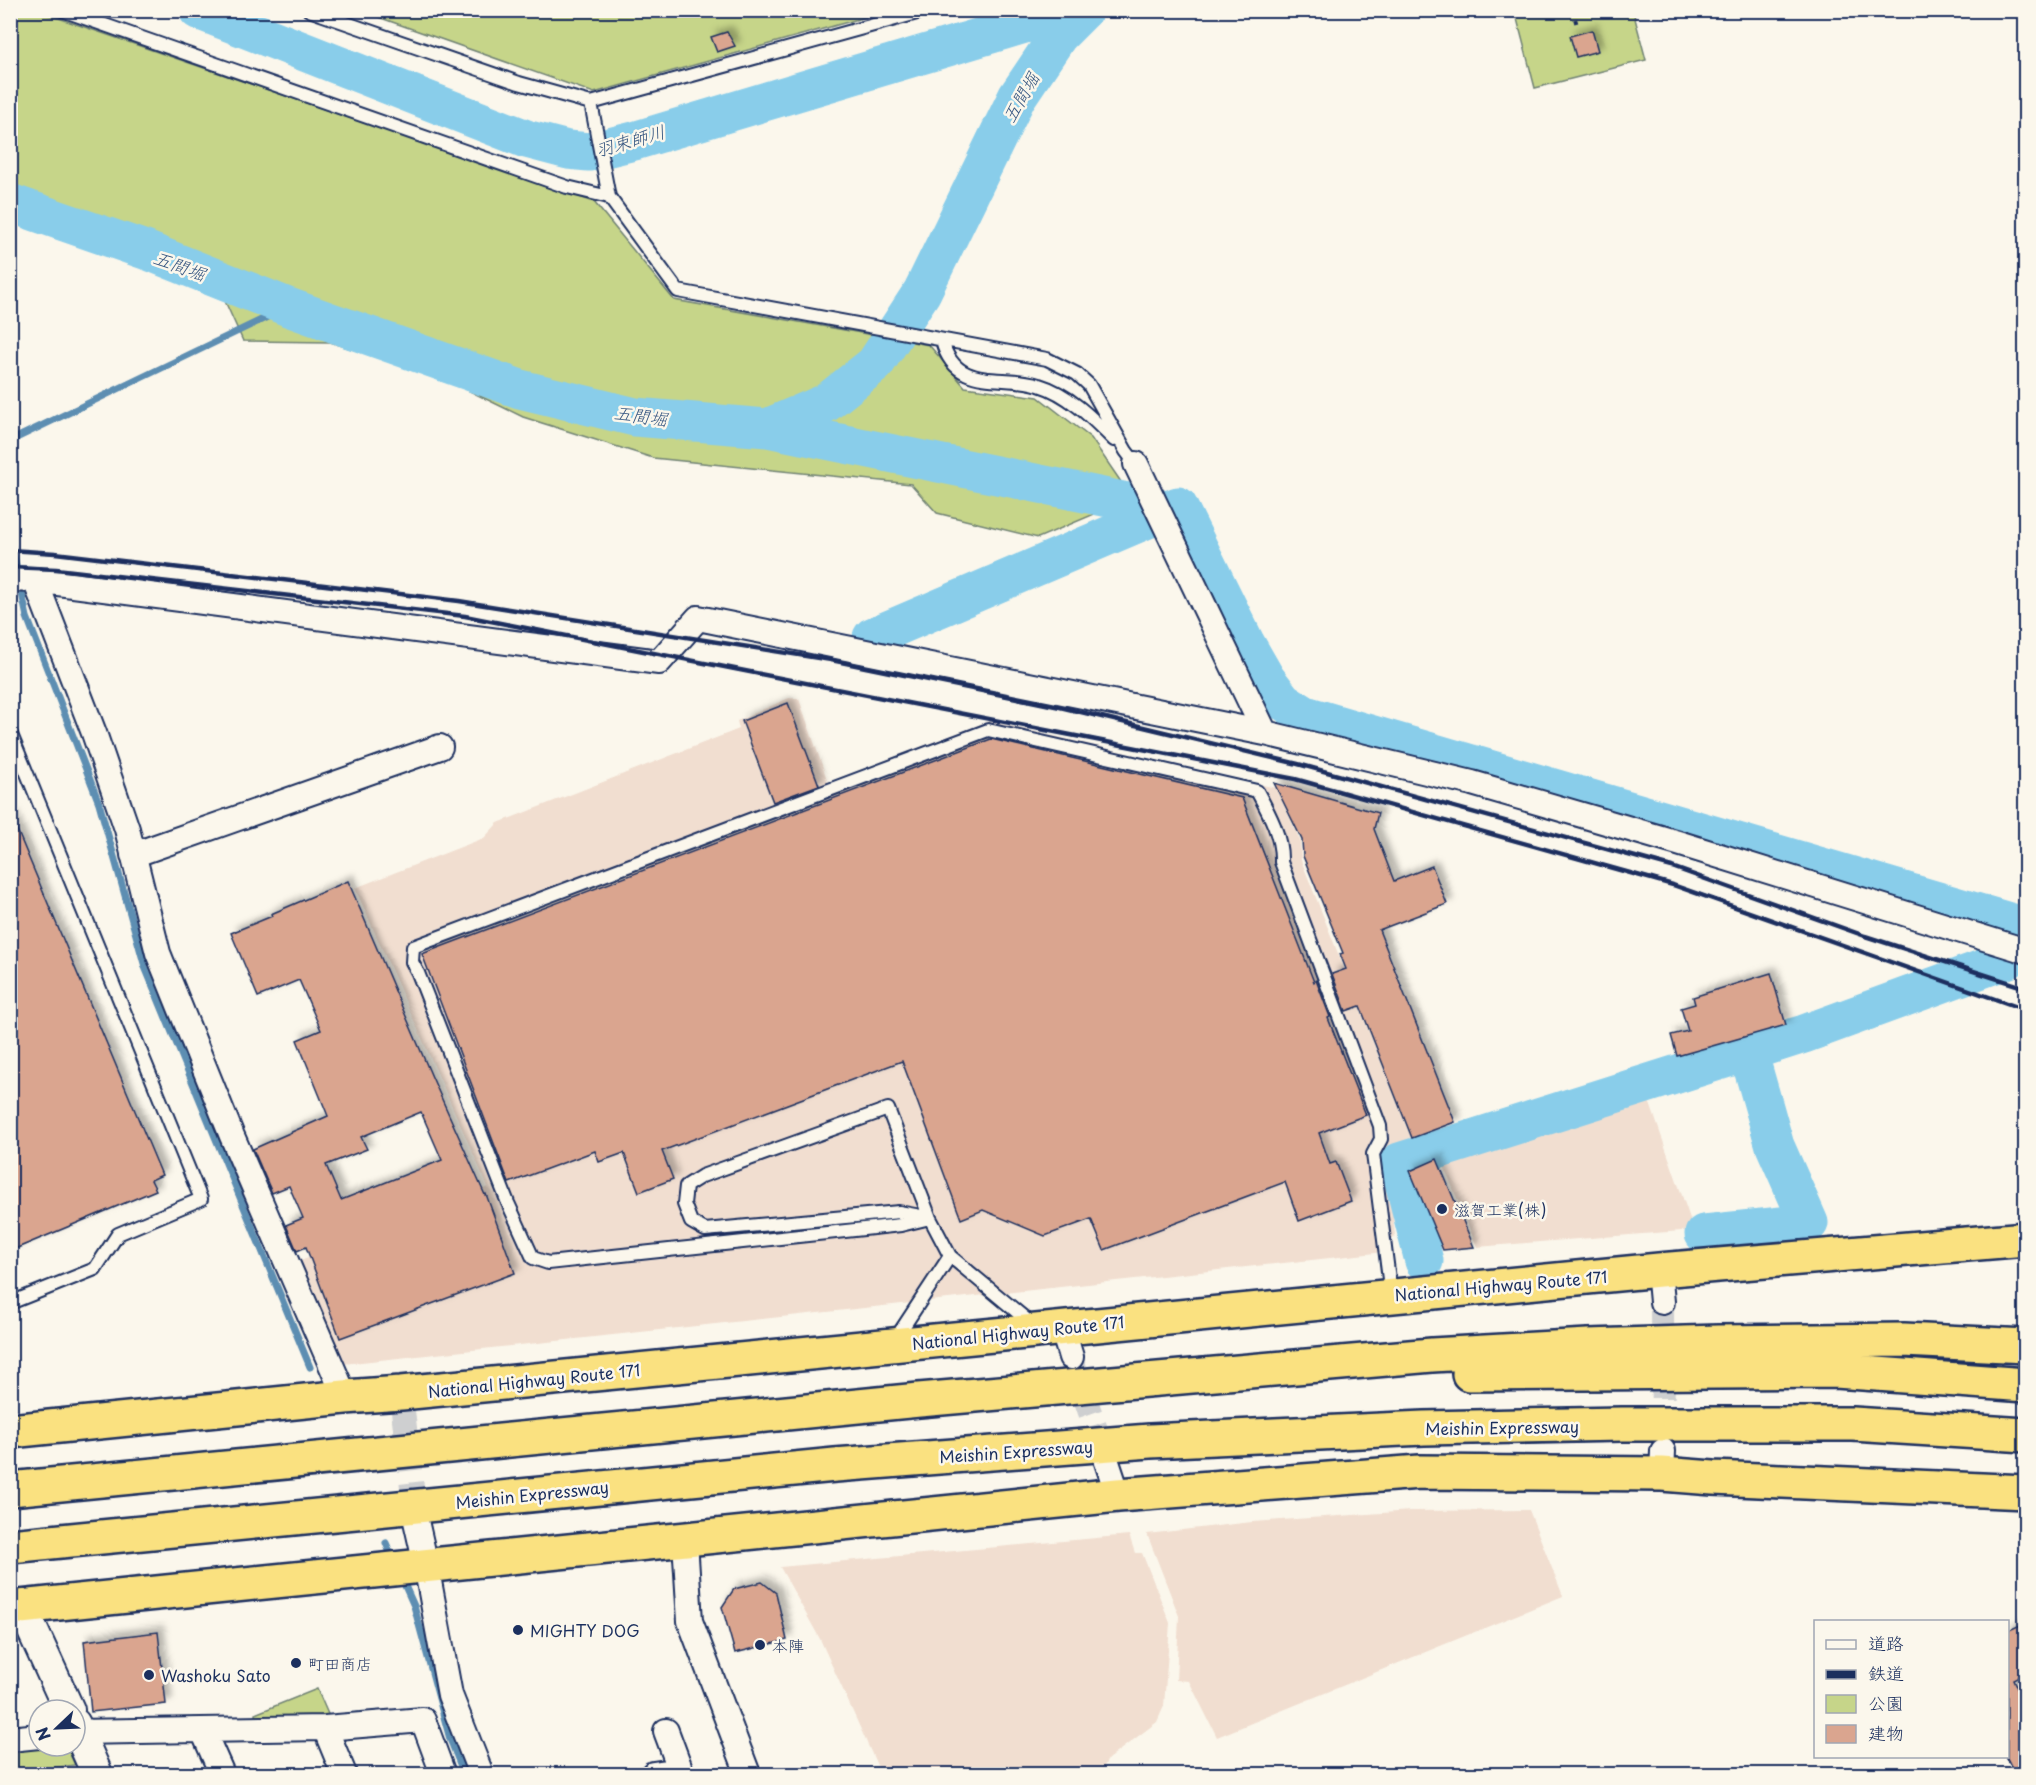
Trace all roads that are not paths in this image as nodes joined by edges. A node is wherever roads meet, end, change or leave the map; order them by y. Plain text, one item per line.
1 (62, 10) edge
2 (309, 10) edge
3 (928, 10) edge
4 (591, 103) junction
5 (609, 197) junction
6 (942, 342) junction
7 (1131, 457) junction
8 (10, 579) edge
9 (35, 580) junction
10 (10, 732) edge
11 (1265, 733) junction
12 (440, 747) dead end
13 (133, 855) junction
14 (2025, 951) edge
15 (930, 1218) junction
16 (2025, 1223) edge
17 (2025, 1239) edge
18 (1893, 1251) junction
19 (950, 1256) junction
20 (1391, 1296) junction
21 (10, 1303) edge
22 (1057, 1338) junction
23 (892, 1344) junction
24 (2025, 1346) edge
25 (2025, 1385) edge
26 (345, 1397) junction
27 (919, 1400) junction
28 (10, 1431) edge
29 (2025, 1435) edge
30 (1104, 1454) tunnel mouth
31 (10, 1490) edge
32 (2025, 1492) edge
33 (1118, 1496) junction
34 (416, 1521) tunnel mouth
35 (685, 1541) junction
36 (10, 1546) edge
37 (426, 1565) junction
38 (16, 1608) edge
39 (61, 1698) edge
40 (87, 1726) edge
41 (325, 1728) junction
42 (203, 1731) junction
43 (666, 1731) dead end
44 (27, 1737) edge
45 (10, 1739) edge
46 (87, 1753) edge
47 (681, 1772) edge
48 (97, 1774) edge
49 (222, 1774) edge
50 (344, 1774) edge
51 (443, 1774) edge
52 (481, 1774) edge
53 (653, 1774) edge
54 (748, 1774) edge

1 - 5 lane
2 - 4 lane
3 - 4 lane
4 - 5 lane
5 - 6 lane
6 - 7 lane
6 - 7 lane
7 - 11 street
8 - 9 street
9 - 11 street
9 - 13 street
10 - 21 lane
11 - 14 street
12 - 13 street
13 - 26 street
15 - 15 lane
15 - 19 lane
15 - 20 lane
16 - 18 highway
17 - 18 highway, National Highway Route 171
18 - 20 highway, National Highway Route 171
19 - 22 lane
19 - 23 lane
20 - 22 highway, National Highway Route 171
22 - 23 highway, National Highway Route 171
23 - 26 highway, National Highway Route 171
24 - 27 highway
25 - 27 highway
26 - 28 highway, National Highway Route 171
27 - 31 highway
29 - 36 highway, Meishin Expressway
30 - 33 street
32 - 33 highway
33 - 35 highway
34 - 37 street
35 - 37 highway
35 - 54 street
37 - 38 highway
37 - 52 street
38 - 39 street
40 - 42 street
41 - 42 street
41 - 50 street
41 - 51 street
42 - 49 street
43 - 47 street
44 - 45 street
46 - 48 street
47 - 53 street

